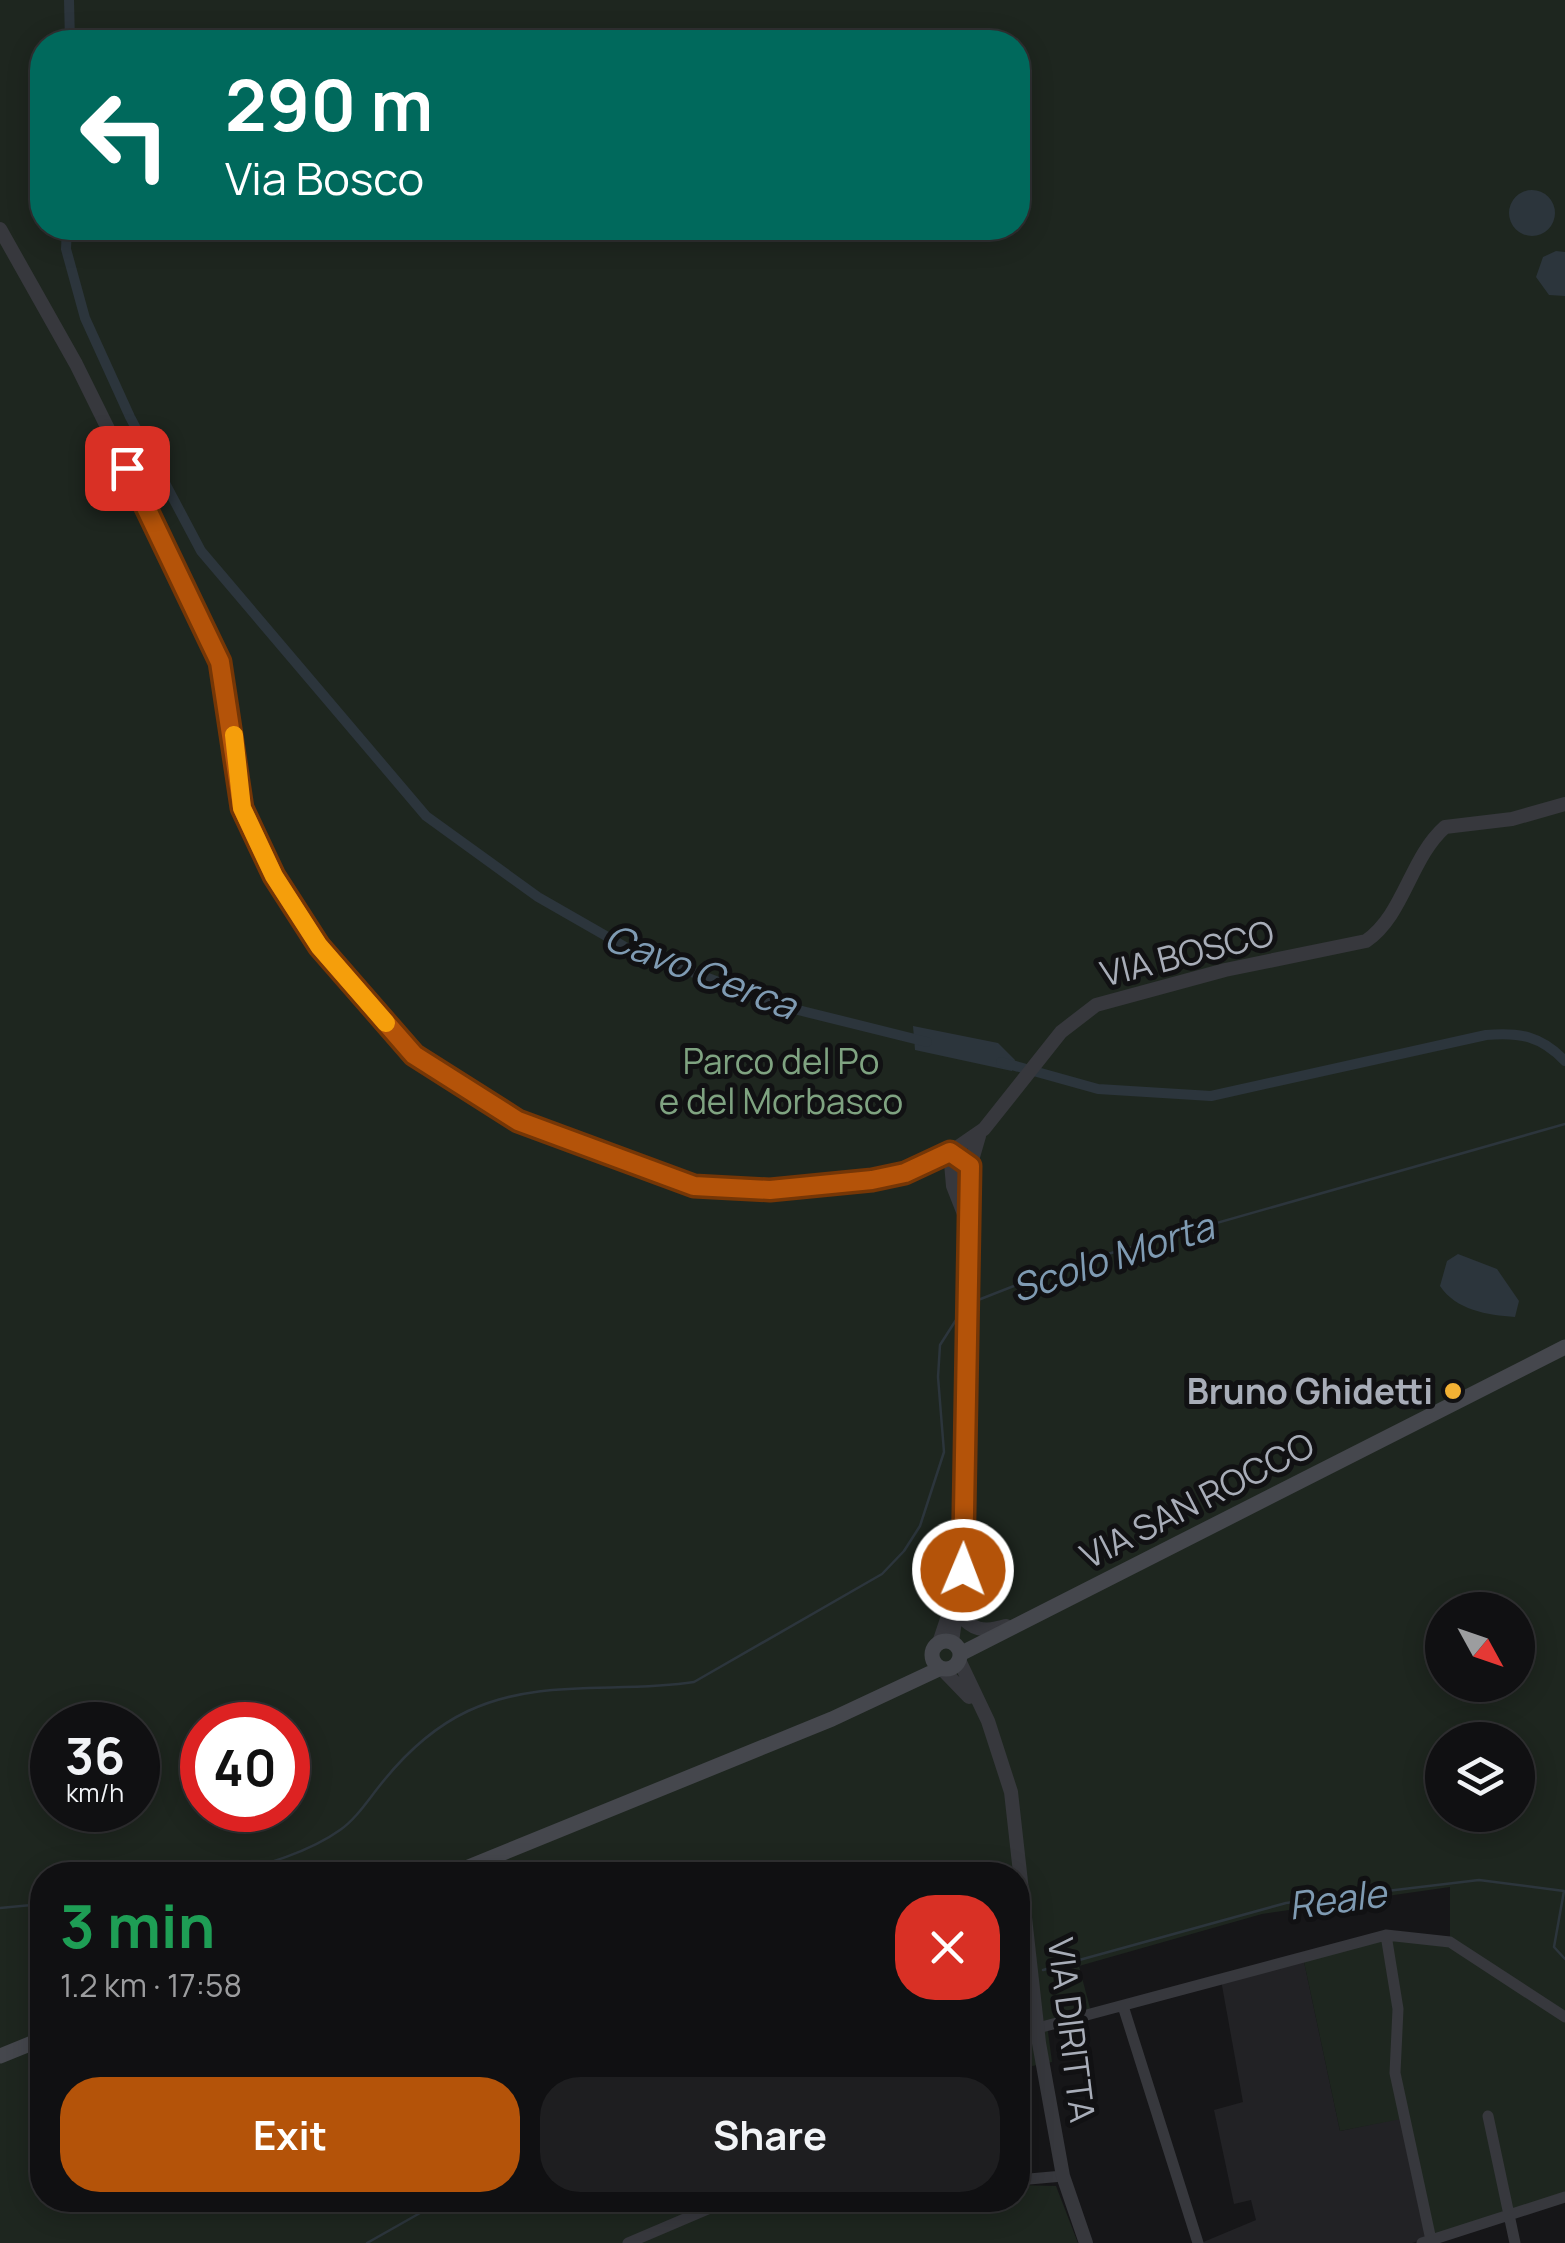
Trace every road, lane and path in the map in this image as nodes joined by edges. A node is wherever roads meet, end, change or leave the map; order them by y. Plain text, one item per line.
1 (0, 229) edge
2 (1565, 804) edge
3 (984, 1129) junction
4 (950, 1152) junction
5 (970, 1166) junction
6 (917, 1168) junction
7 (953, 1186) junction
8 (968, 1227) junction
9 (1565, 1346) edge
10 (963, 1570) junction
11 (957, 1612) junction
12 (1016, 1622) junction
13 (987, 1632) junction
14 (952, 1650) junction
15 (937, 1664) junction
16 (980, 1708) junction
17 (481, 1862) edge
18 (1019, 1862) edge
19 (1386, 1935) junction
20 (1030, 1958) edge
21 (1122, 2006) junction
22 (1565, 2017) edge
23 (1038, 2028) junction
24 (30, 2044) edge
25 (0, 2056) edge
26 (1488, 2116) dead end
27 (1063, 2176) junction
28 (1030, 2179) edge
29 (1565, 2198) edge
30 (702, 2212) edge
31 (1508, 2216) junction
32 (1426, 2242) edge
33 (628, 2243) edge
34 (1086, 2243) edge
35 (1198, 2243) edge
36 (1516, 2243) edge

1 - 6 street, VIA BOSCO
2 - 3 street, VIA BOSCO
3 - 4 street, VIA BOSCO
3 - 5 street
4 - 5 street
4 - 6 street, VIA BOSCO
4 - 7 street
5 - 8 street
6 - 7 street
7 - 8 street
8 - 10 street
9 - 12 main road, VIA SAN ROCCO
10 - 11 street
10 - 14 street
11 - 13 street
11 - 14 street
12 - 13 street, VIA SAN ROCCO
12 - 14 main road, VIA SAN ROCCO
13 - 14 main road, VIA SAN ROCCO
14 - 15 main road
14 - 15 main road
14 - 16 street, VIA DIRITTA
15 - 16 street, VIA DIRITTA
15 - 17 main road
16 - 18 street, VIA DIRITTA
19 - 21 street
19 - 22 street
19 - 32 street
20 - 23 street, VIA DIRITTA
21 - 23 street
21 - 35 street
23 - 27 street, VIA DIRITTA
24 - 25 main road
26 - 31 street
27 - 28 street
27 - 34 street, VIA DIRITTA
29 - 31 street
30 - 33 street
31 - 32 street
31 - 36 street

